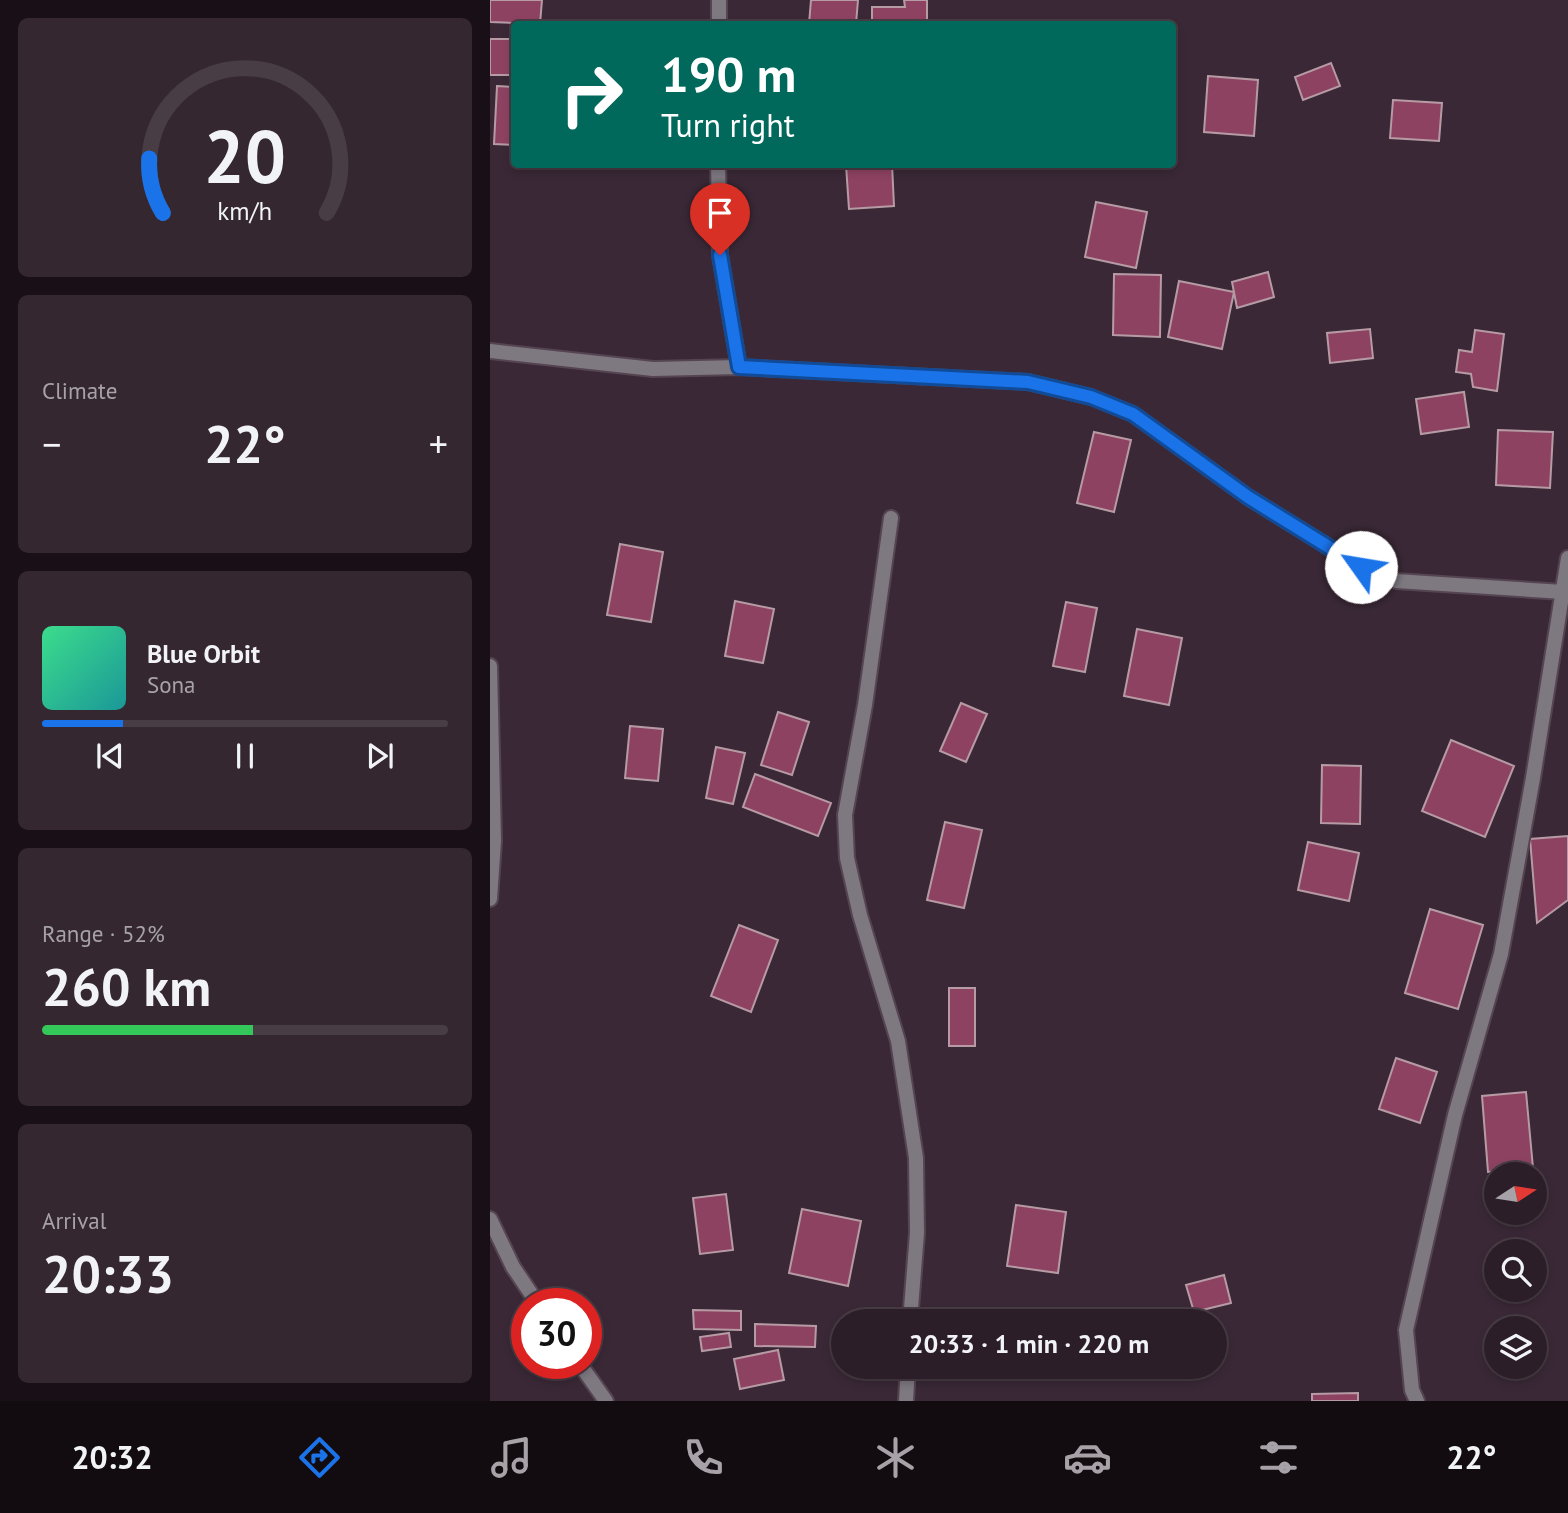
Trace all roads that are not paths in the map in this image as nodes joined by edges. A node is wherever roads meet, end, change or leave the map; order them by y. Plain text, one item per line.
1 (719, 0) edge
2 (719, 21) edge
3 (718, 168) edge
4 (490, 351) edge
5 (739, 367) junction
6 (891, 518) dead end
7 (1568, 558) edge
8 (1566, 594) edge
9 (490, 666) edge
10 (490, 899) edge
11 (490, 1219) edge
12 (527, 1288) edge
13 (911, 1309) edge
14 (590, 1379) edge
15 (907, 1379) edge
16 (606, 1401) edge
17 (906, 1401) edge
18 (1417, 1401) edge

1 - 2 street
3 - 5 street
4 - 5 street
5 - 8 street
6 - 13 street
7 - 8 street
8 - 18 street
9 - 10 street
11 - 12 street
14 - 16 street
15 - 17 street

